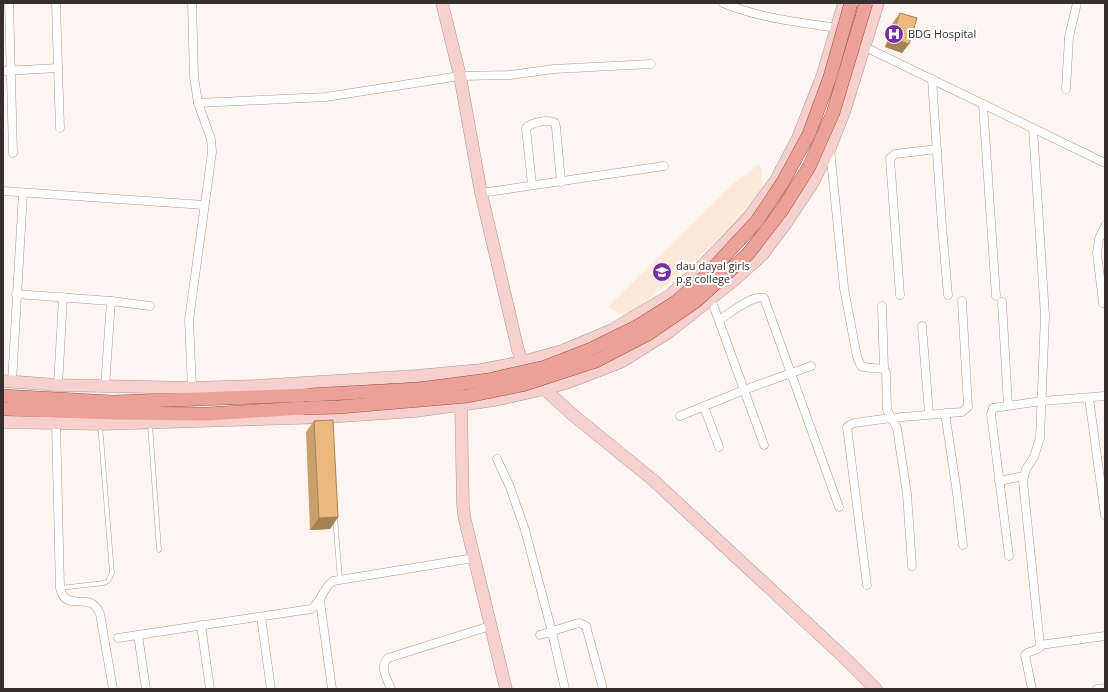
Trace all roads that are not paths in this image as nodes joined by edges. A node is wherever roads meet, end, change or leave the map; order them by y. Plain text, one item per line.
1 (10, 3) edge
2 (56, 3) edge
3 (192, 3) edge
4 (442, 3) edge
5 (723, 3) edge
6 (844, 3) edge
7 (851, 3) edge
8 (866, 3) edge
9 (878, 3) edge
10 (1077, 3) edge
11 (836, 28) junction
12 (864, 47) junction
13 (651, 64) dead end
14 (58, 68) junction
15 (7, 71) edge
16 (460, 76) junction
17 (932, 79) junction
18 (1066, 89) dead end
19 (198, 103) junction
20 (983, 104) junction
21 (60, 128) dead end
22 (1033, 128) junction
23 (830, 148) junction
24 (937, 150) junction
25 (13, 153) dead end
26 (1105, 163) edge
27 (664, 166) dead end
28 (561, 182) junction
29 (532, 185) junction
30 (3, 191) edge
31 (23, 193) junction
32 (481, 193) junction
33 (204, 204) junction
34 (1105, 226) edge
35 (16, 294) junction
36 (900, 295) dead end
37 (948, 295) dead end
38 (63, 297) junction
39 (711, 299) junction
40 (111, 301) junction
41 (962, 301) dead end
42 (1103, 303) dead end
43 (150, 306) dead end
44 (882, 306) dead end
45 (719, 320) junction
46 (922, 326) dead end
47 (522, 362) junction
48 (811, 366) dead end
49 (884, 369) junction
50 (790, 374) junction
51 (8, 382) edge
52 (58, 385) junction
53 (105, 386) junction
54 (192, 388) junction
55 (544, 389) junction
56 (744, 390) junction
57 (3, 396) edge
58 (1105, 396) edge
59 (1089, 398) junction
60 (1042, 401) junction
61 (306, 402) junction
62 (1008, 405) junction
63 (461, 406) junction
64 (704, 406) junction
65 (3, 409) edge
66 (945, 413) junction
67 (929, 414) junction
68 (680, 416) dead end
69 (891, 418) junction
70 (3, 422) edge
71 (149, 422) junction
72 (56, 423) junction
73 (100, 424) junction
74 (764, 445) dead end
75 (719, 447) dead end
76 (497, 460) dead end
77 (1024, 476) junction
78 (1000, 481) junction
79 (839, 507) dead end
80 (334, 510) edge
81 (1105, 515) edge
82 (963, 545) dead end
83 (159, 550) dead end
84 (1009, 556) dead end
85 (474, 558) junction
86 (912, 566) dead end
87 (340, 580) junction
88 (868, 585) dead end
89 (60, 588) junction
90 (320, 601) junction
91 (261, 617) junction
92 (201, 626) junction
93 (490, 626) junction
94 (552, 632) junction
95 (138, 634) junction
96 (540, 636) dead end
97 (1105, 636) edge
98 (118, 638) dead end
99 (1040, 644) junction
100 (1105, 688) edge
101 (113, 689) edge
102 (146, 689) edge
103 (210, 689) edge
104 (271, 689) edge
105 (332, 689) edge
106 (391, 689) edge
107 (506, 689) edge
108 (565, 689) edge
109 (603, 689) edge
110 (876, 689) edge
111 (1032, 689) edge
112 (1097, 689) edge

1 - 15 street
2 - 14 street
3 - 19 street
4 - 16 main road
5 - 11 street
6 - 11 main road
7 - 61 main road, bridge
8 - 61 main road, bridge
9 - 12 main road
10 - 18 street
11 - 47 main road
12 - 17 street
12 - 23 main road
13 - 16 street
14 - 15 street
14 - 21 street
15 - 25 street
16 - 19 street
16 - 32 main road
17 - 20 street
17 - 24 street
19 - 33 street
20 - 22 street
20 - 62 street
22 - 26 street
22 - 60 street
23 - 39 main road
23 - 49 street
24 - 36 street
24 - 37 street
27 - 28 street
28 - 29 street
28 - 29 street
29 - 32 street
30 - 31 street
31 - 33 street
31 - 35 street
32 - 47 main road
33 - 54 street
34 - 42 street
35 - 38 street
35 - 51 street
38 - 40 street
38 - 52 street
39 - 45 street
39 - 55 main road
40 - 43 street
40 - 53 street
41 - 66 street
44 - 49 street
45 - 50 street
45 - 56 street
46 - 67 street
47 - 54 main road
47 - 55 main road
48 - 50 street
49 - 69 street
50 - 56 street
50 - 79 street
51 - 52 main road
52 - 53 main road
53 - 54 main road
55 - 63 main road
55 - 110 main road
56 - 64 street
56 - 74 street
57 - 61 main road
58 - 59 street
59 - 60 street
59 - 81 street
60 - 62 street
60 - 77 street
61 - 65 main road
62 - 78 street
63 - 71 main road
63 - 85 main road
64 - 68 street
64 - 75 street
66 - 67 street
66 - 82 street
67 - 69 street
69 - 86 street
69 - 88 street
70 - 72 main road
71 - 73 main road
71 - 83 lane
72 - 73 main road
72 - 89 street
73 - 89 lane
76 - 94 street
77 - 78 street
77 - 99 street
78 - 84 street
80 - 87 lane
85 - 87 street
85 - 93 main road
87 - 90 street
89 - 101 street
90 - 91 street
90 - 105 street
91 - 92 street
91 - 104 street
92 - 95 street
92 - 103 street
93 - 106 street
93 - 107 main road
94 - 96 street
94 - 108 street
94 - 109 street
95 - 98 street
95 - 102 street
97 - 99 street
99 - 111 street
100 - 112 street

